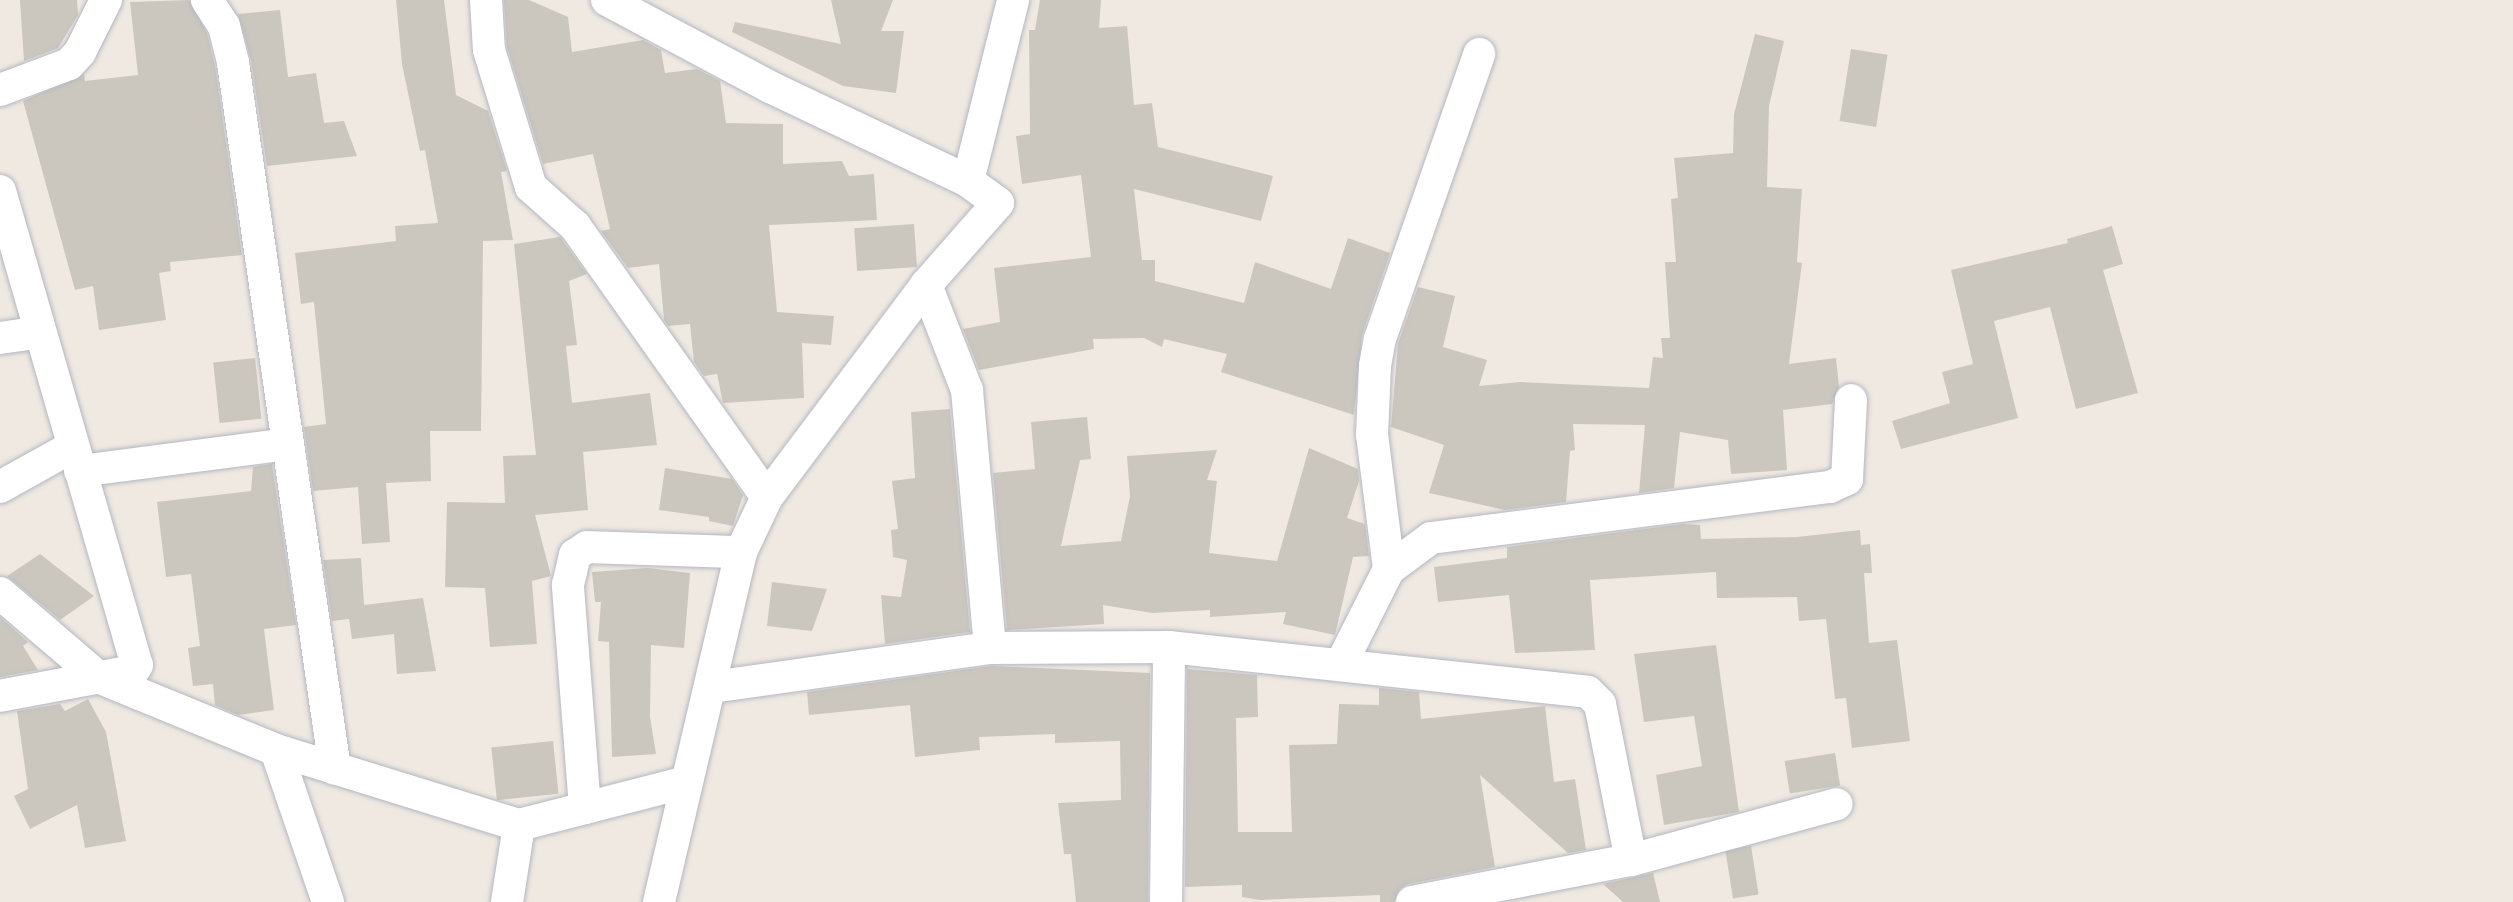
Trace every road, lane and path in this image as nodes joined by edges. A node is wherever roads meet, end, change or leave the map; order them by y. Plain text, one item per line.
1 (106, 0) edge
2 (208, 0) edge
3 (486, 0) edge
4 (1013, 0) edge
5 (611, 1) edge
6 (1479, 54) dead end
7 (0, 90) edge
8 (968, 181) junction
9 (0, 191) edge
10 (926, 285) junction
11 (41, 332) junction
12 (0, 338) edge
13 (1851, 400) dead end
14 (287, 444) junction
15 (76, 459) junction
16 (0, 487) edge
17 (766, 497) junction
18 (741, 552) junction
19 (1390, 569) junction
20 (0, 593) edge
21 (1169, 647) junction
22 (990, 648) junction
23 (1340, 664) junction
24 (98, 677) junction
25 (712, 687) junction
26 (0, 696) edge
27 (275, 750) junction
28 (335, 769) junction
29 (686, 782) junction
30 (1837, 804) dead end
31 (584, 808) junction
32 (519, 825) junction
33 (1631, 860) junction
34 (328, 902) edge
35 (507, 902) edge
36 (659, 902) edge
37 (1166, 902) edge
38 (1412, 902) edge

1 - 7 street
2 - 14 street
3 - 17 street
4 - 8 street
5 - 8 street
6 - 19 street
8 - 10 street
9 - 11 street
10 - 17 street
10 - 22 street
11 - 12 street
11 - 15 street
13 - 19 street
14 - 15 street
14 - 28 street
15 - 16 street
15 - 24 street
17 - 18 street
18 - 25 street
18 - 31 street
19 - 23 street
20 - 24 street
21 - 22 street
21 - 23 street
21 - 37 street
22 - 25 street
23 - 33 street
24 - 26 street
24 - 27 street
25 - 29 street
27 - 28 street
27 - 34 street
28 - 32 street
29 - 31 street
29 - 36 street
30 - 33 street
31 - 32 street
32 - 35 street
33 - 38 street

